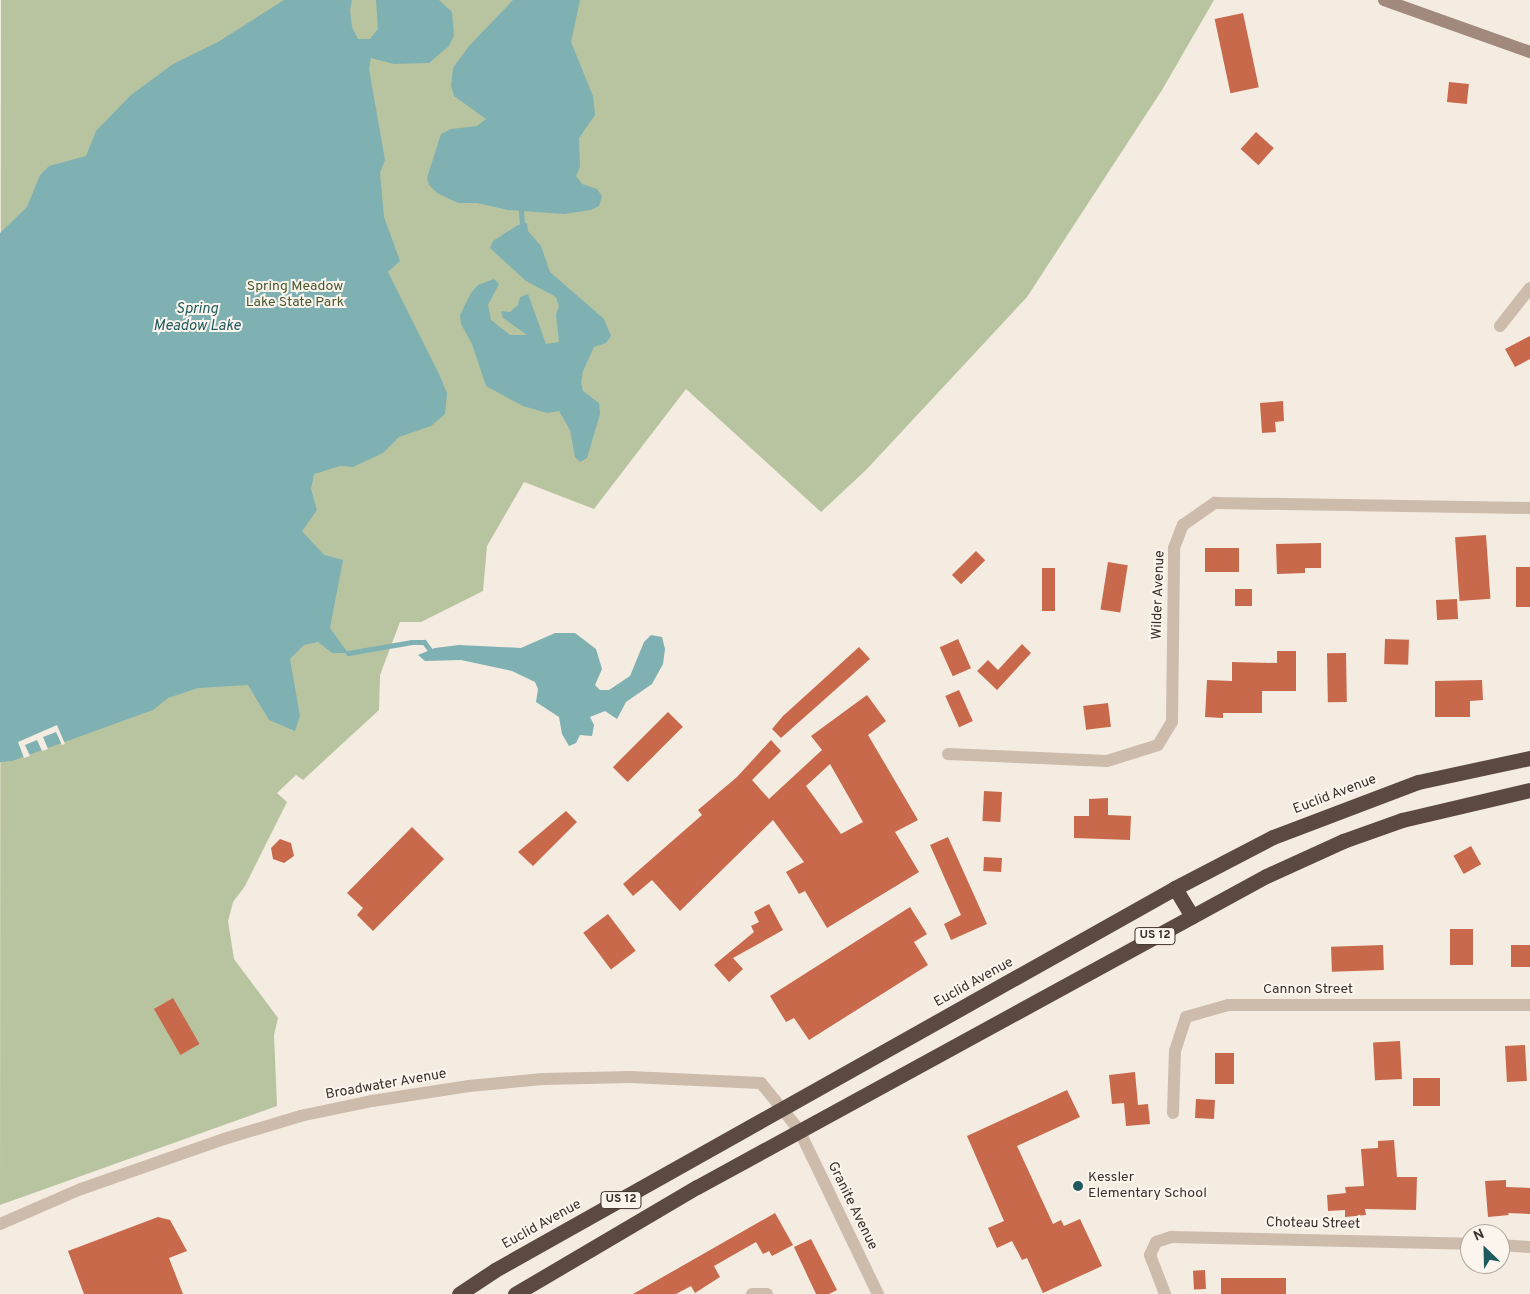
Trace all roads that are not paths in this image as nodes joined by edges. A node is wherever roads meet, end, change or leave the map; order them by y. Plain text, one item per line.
1 (1384, 0) edge
2 (1530, 52) edge
3 (1530, 288) edge
4 (1500, 326) dead end
5 (1530, 508) edge
6 (948, 754) dead end
7 (1530, 758) edge
8 (1530, 790) edge
9 (1175, 888) junction
10 (1192, 916) junction
11 (1530, 1005) edge
12 (784, 1108) junction
13 (1173, 1113) dead end
14 (799, 1130) junction
15 (0, 1224) edge
16 (1460, 1244) edge
17 (1510, 1246) edge
18 (1530, 1247) edge
19 (459, 1294) edge
20 (515, 1294) edge
21 (752, 1294) edge
22 (767, 1294) edge
23 (878, 1294) edge
24 (1165, 1294) edge

1 - 2 street
3 - 4 street
5 - 6 street, Wilder Avenue
7 - 9 highway, Euclid Avenue / US 12
8 - 10 highway, US 12
9 - 10 highway
9 - 12 highway, Euclid Avenue / US 12
10 - 14 highway, US 12
11 - 13 street, Cannon Street
12 - 14 street, Broadwater Avenue
12 - 15 street, Broadwater Avenue
12 - 19 highway, Euclid Avenue / US 12
14 - 20 highway, US 12
14 - 23 street, Granite Avenue
16 - 24 street, Choteau Street
17 - 18 street
21 - 22 street

